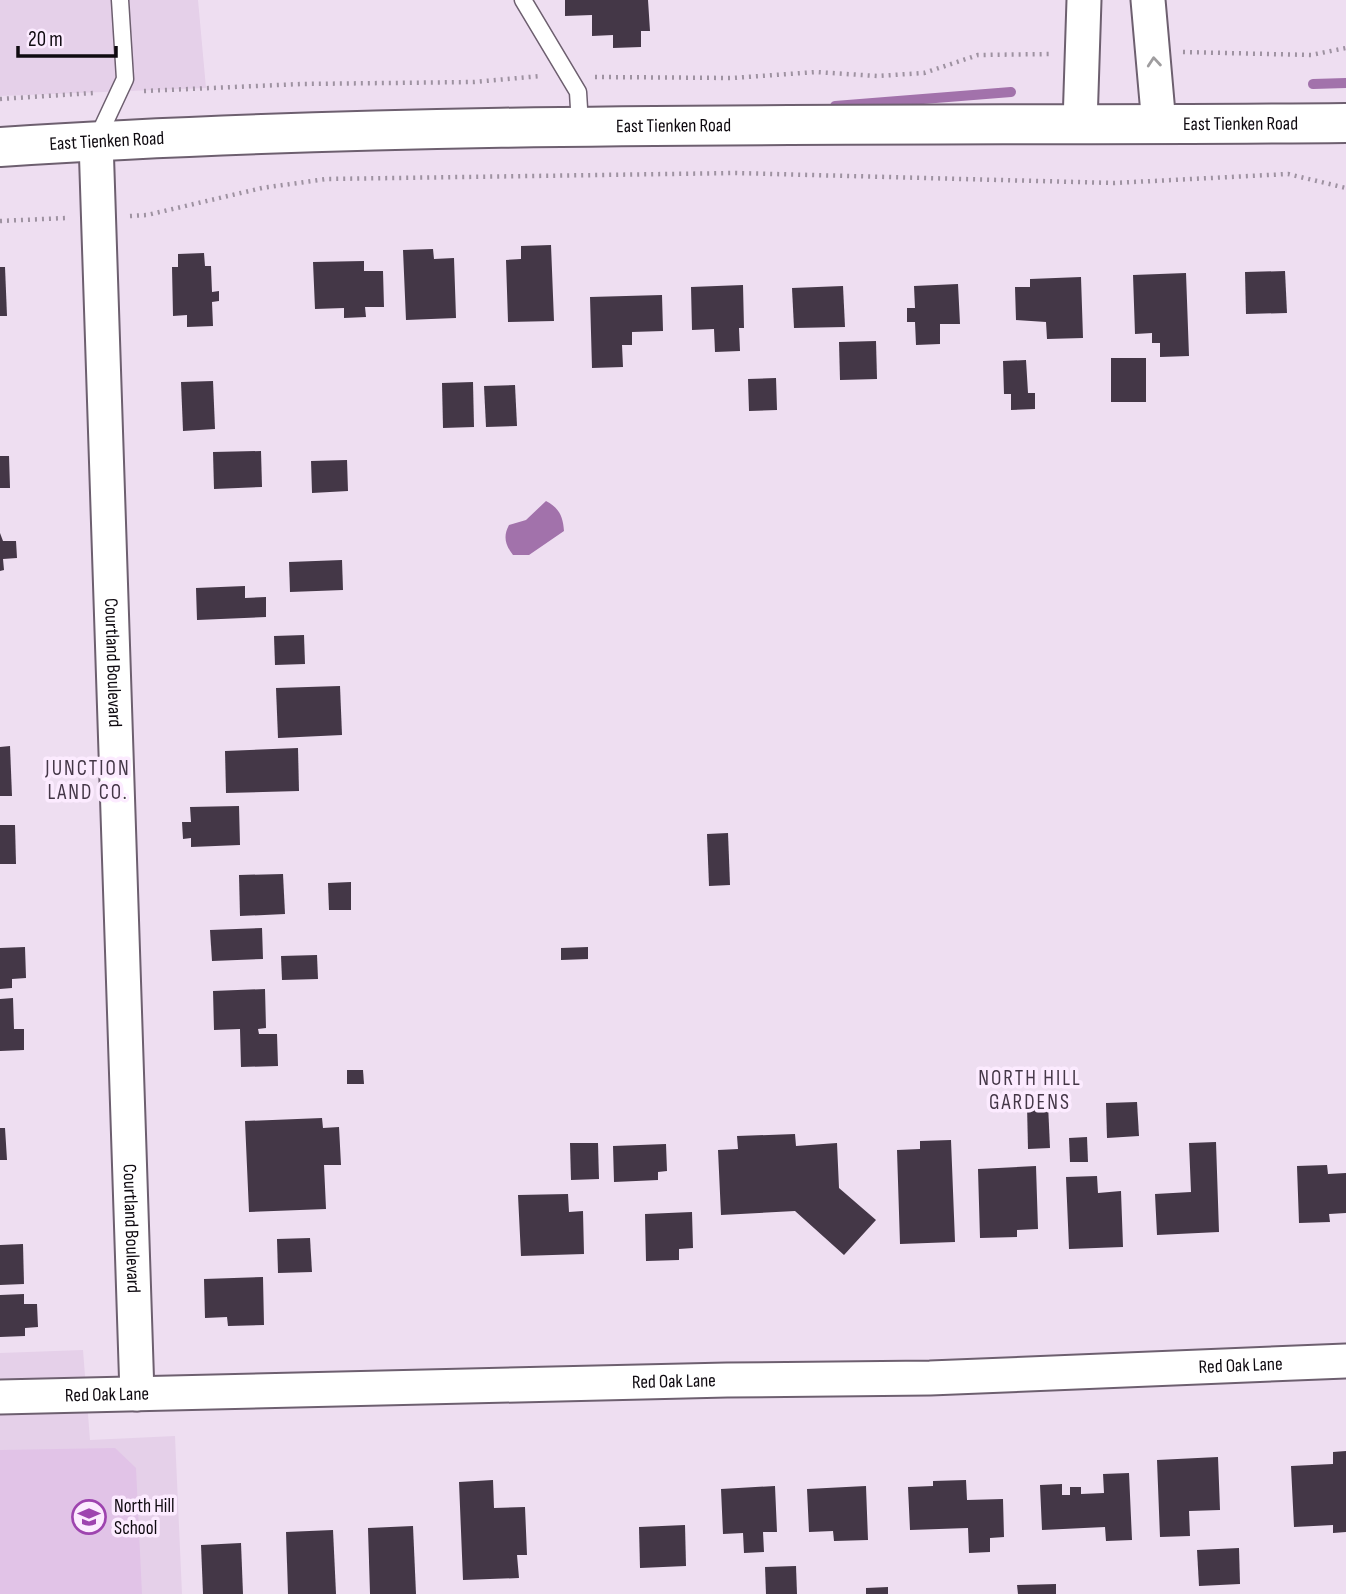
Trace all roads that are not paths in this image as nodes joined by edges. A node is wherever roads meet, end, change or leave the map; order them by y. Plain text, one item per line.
1 (120, 0) edge
2 (523, 0) edge
3 (1084, 0) edge
4 (1149, 0) edge
5 (1346, 123) edge
6 (1080, 124) junction
7 (580, 125) junction
8 (1159, 125) junction
9 (96, 141) junction
10 (0, 147) edge
11 (1346, 1361) edge
12 (138, 1394) junction
13 (0, 1397) edge

1 - 9 lane
2 - 7 lane
3 - 6 street
8 -> 4 street
5 - 8 street, East Tienken Road
6 - 7 street, East Tienken Road
6 - 8 street, East Tienken Road
7 - 9 street, East Tienken Road
9 - 10 street, East Tienken Road
9 - 12 street, Courtland Boulevard
11 - 12 street, Red Oak Lane
12 - 13 street, Red Oak Lane

